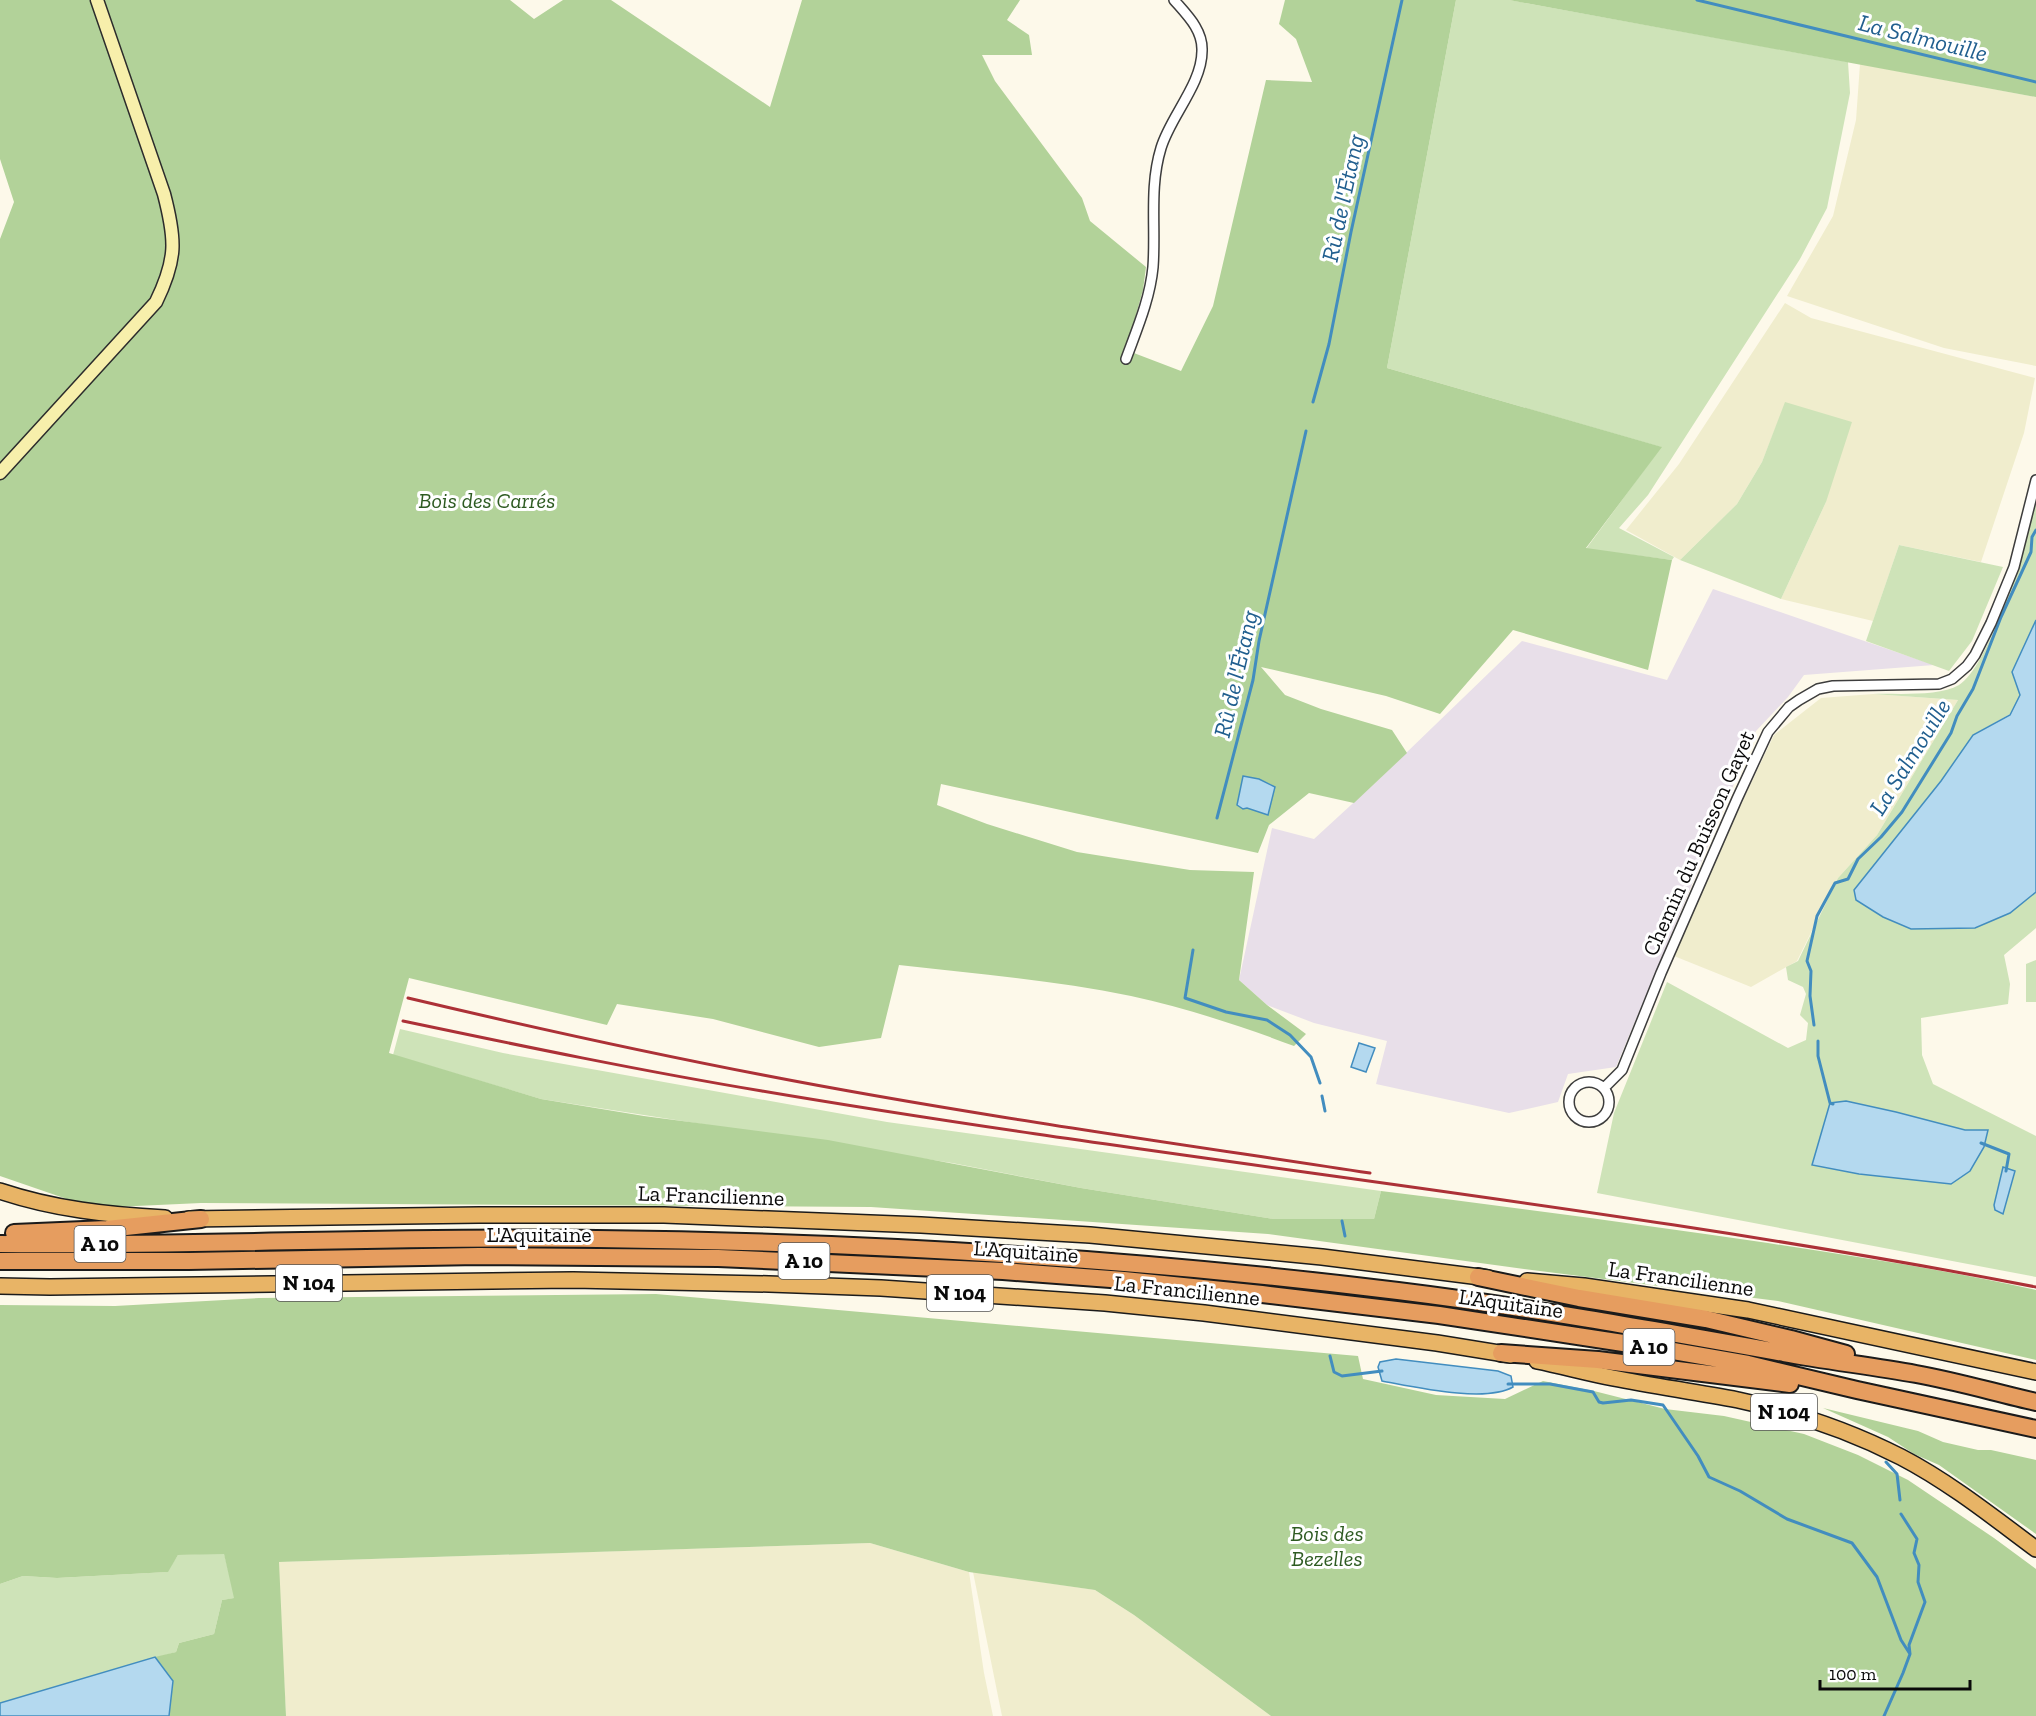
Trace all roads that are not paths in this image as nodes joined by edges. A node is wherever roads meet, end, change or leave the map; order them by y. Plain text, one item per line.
1 (97, 0) edge
2 (1174, 0) edge
3 (1126, 359) dead end
4 (0, 473) edge
5 (2036, 480) edge
6 (1604, 1088) junction
7 (0, 1191) edge
8 (201, 1219) junction
9 (0, 1234) edge
10 (0, 1244) edge
11 (0, 1261) edge
12 (1478, 1277) junction
13 (0, 1286) edge
14 (1501, 1353) junction
15 (2036, 1372) edge
16 (1918, 1374) junction
17 (1857, 1390) junction
18 (2036, 1402) edge
19 (2036, 1429) edge
20 (2036, 1549) edge

1 - 4 main road
2 - 3 street
5 - 6 street, Chemin du Buisson Gayet
6 - 6 street
7 - 8 highway, La Francilienne
8 - 9 highway
8 - 12 highway, La Francilienne
10 - 16 highway, L'Aquitaine / A 10
11 - 17 highway, L'Aquitaine / A 10
12 - 15 highway, La Francilienne
12 - 16 highway
13 - 14 highway, La Francilienne / N 104
14 - 17 highway
14 - 20 highway, La Francilienne / N 104
16 - 18 highway, L'Aquitaine / A 10
17 - 19 highway, L'Aquitaine / A 10

